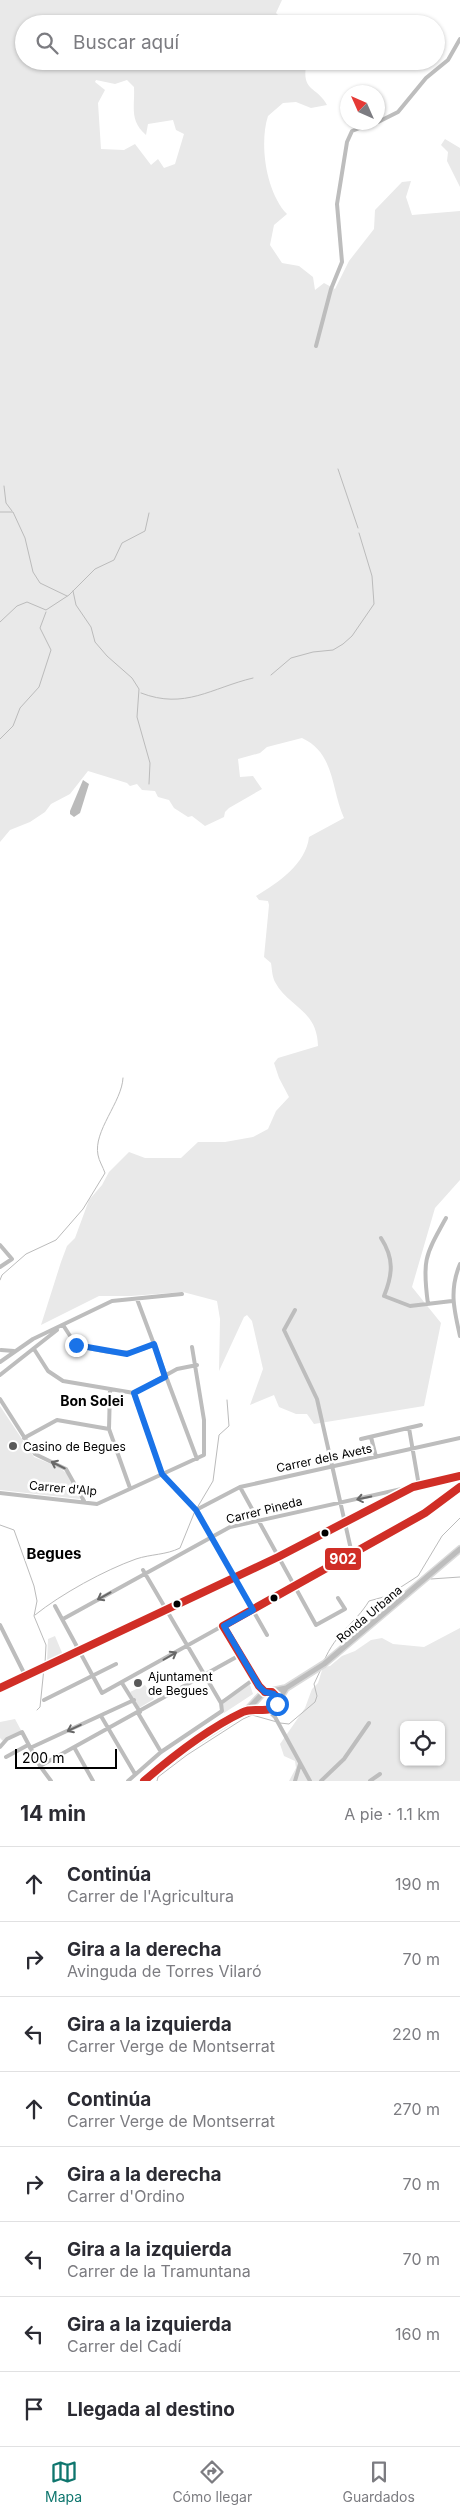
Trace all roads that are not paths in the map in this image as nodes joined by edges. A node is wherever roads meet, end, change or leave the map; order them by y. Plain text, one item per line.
1 (460, 39) edge
2 (445, 62) edge
3 (436, 70) edge
4 (385, 119) edge
5 (354, 130) edge
6 (316, 346) dead end
7 (446, 1218) dead end
8 (381, 1238) dead end
9 (0, 1245) edge
10 (460, 1264) edge
11 (0, 1267) edge
12 (182, 1294) dead end
13 (137, 1299) junction
14 (452, 1301) junction
15 (428, 1304) junction
16 (295, 1310) dead end
17 (63, 1325) junction
18 (460, 1336) edge
19 (154, 1344) junction
20 (192, 1347) dead end
21 (34, 1349) junction
22 (0, 1350) edge
23 (14, 1351) junction
24 (5, 1357) junction
25 (0, 1362) edge
26 (197, 1365) junction
27 (0, 1375) edge
28 (165, 1377) junction
29 (110, 1389) junction
30 (134, 1393) junction
31 (0, 1399) edge
32 (421, 1425) dead end
33 (410, 1428) junction
34 (109, 1430) junction
35 (371, 1437) junction
36 (24, 1438) junction
37 (460, 1438) edge
38 (361, 1439) dead end
39 (414, 1449) junction
40 (376, 1457) junction
41 (197, 1459) junction
42 (332, 1467) junction
43 (162, 1474) junction
44 (460, 1476) edge
45 (419, 1486) junction
46 (240, 1487) junction
47 (413, 1487) junction
48 (460, 1487) edge
49 (130, 1488) junction
50 (0, 1493) edge
51 (84, 1501) junction
52 (340, 1502) junction
53 (196, 1511) junction
54 (259, 1521) junction
55 (345, 1522) junction
56 (211, 1538) junction
57 (460, 1549) edge
58 (352, 1554) junction
59 (278, 1557) junction
60 (144, 1572) junction
61 (234, 1578) junction
62 (294, 1587) junction
63 (338, 1598) dead end
64 (55, 1606) dead end
65 (166, 1610) junction
66 (253, 1610) junction
67 (63, 1619) junction
68 (224, 1626) junction
69 (1, 1628) edge
70 (268, 1635) dead end
71 (188, 1646) junction
72 (79, 1651) junction
73 (240, 1655) junction
74 (116, 1664) dead end
75 (25, 1675) junction
76 (205, 1675) junction
77 (93, 1676) junction
78 (254, 1679) junction
79 (122, 1683) junction
80 (259, 1686) junction
81 (0, 1688) edge
82 (286, 1688) junction
83 (265, 1692) junction
84 (273, 1693) junction
85 (259, 1698) junction
86 (44, 1700) dead end
87 (134, 1700) junction
88 (278, 1701) junction
89 (221, 1703) junction
90 (275, 1708) junction
91 (248, 1709) junction
92 (266, 1710) junction
93 (139, 1712) junction
94 (101, 1716) junction
95 (276, 1719) junction
96 (369, 1723) dead end
97 (108, 1729) junction
98 (0, 1737) edge
99 (4, 1742) junction
100 (29, 1746) junction
101 (0, 1747) edge
102 (74, 1747) junction
103 (161, 1752) junction
104 (6, 1757) dead end
105 (300, 1764) junction
106 (40, 1766) junction
107 (135, 1774) junction
108 (380, 1774) dead end
109 (51, 1781) edge
110 (93, 1781) edge
111 (128, 1781) edge
112 (144, 1781) edge
113 (295, 1781) edge
114 (310, 1781) edge
115 (321, 1781) edge
116 (370, 1781) edge

1 - 2 street
3 - 4 street
5 - 6 street
7 - 15 street
8 - 15 street
9 - 11 street
10 - 14 street
12 - 13 street
13 - 17 street
13 - 19 street
14 - 15 street
14 - 18 street
16 - 42 street
17 - 19 street
17 - 21 street
17 - 23 street
19 - 28 street
20 - 26 street
21 - 27 street
21 - 29 street
22 - 23 street
22 - 24 street
23 - 24 street
24 - 25 street
26 - 28 street
26 - 41 street, Carrer d'Alp
28 - 30 street
28 - 41 street
29 - 30 street
29 - 34 street
30 - 43 street
31 - 36 street
32 - 33 street
33 - 35 street
33 - 39 street
34 - 36 street
34 - 49 street
35 - 38 street
35 - 40 street
51 -> 36 street
37 - 39 street, Carrer dels Avets
39 - 40 street, Carrer dels Avets
39 - 45 street
40 - 42 street, Carrer dels Avets
41 - 43 street, Carrer d'Alp
42 - 46 street, Carrer dels Avets
42 - 52 street
43 - 49 street, Carrer d'Alp
43 - 53 street
44 - 45 street, Carrer Pineda
45 - 47 street, Carrer Pineda
46 - 53 street, Carrer dels Avets
46 - 54 street
47 -> 52 street, Carrer Pineda
47 - 55 street
48 - 58 street
49 - 51 street, Carrer d'Alp
50 - 51 street, Carrer d'Alp
52 - 54 street, Carrer Pineda
52 - 55 street
53 - 56 street
54 - 56 street, Carrer Pineda
54 - 59 street
55 - 58 street
55 - 59 street
56 - 60 street, Carrer Pineda
56 - 61 street
57 - 82 main road, Ronda Urbana
58 - 62 street
59 - 61 street
59 - 62 street
60 - 65 street
60 -> 67 street, Carrer Pineda
61 - 65 street
61 - 66 street
62 - 63 street
62 - 66 street
64 - 67 street
65 - 71 street
65 - 72 street
66 - 68 street
66 - 70 street
67 - 72 street
68 - 71 street
68 - 73 street
69 - 75 street
71 - 76 street
79 -> 71 street
72 - 75 street
72 - 77 street
73 - 76 street
73 - 78 street
74 - 77 street
75 - 81 street
76 - 89 street
76 - 93 street
77 - 79 street
77 - 86 street
78 - 80 street
78 - 89 street
79 - 87 street
80 - 83 street
80 - 85 street
82 - 84 main road, Ronda Urbana
82 - 88 main road, Ronda Urbana
83 - 84 main road, Ronda Urbana
83 - 85 main road
84 - 88 main road
85 - 91 main road
85 - 92 main road
87 - 93 street
87 - 94 street
88 - 90 main road, Ronda Urbana
89 - 103 street
90 - 92 main road
90 - 95 street
91 - 92 main road
91 - 112 main road
92 - 95 street
93 - 97 street
93 - 103 street
94 - 97 street
94 -> 100 street
95 - 105 street
96 - 115 street
97 - 102 street
97 - 107 street
98 - 99 street
99 - 100 street
99 - 101 street
100 - 104 street
100 - 106 street
102 - 106 street
102 - 110 street
103 - 107 street
105 - 113 street
105 - 114 street
106 - 109 street
107 - 111 street
108 - 116 street

